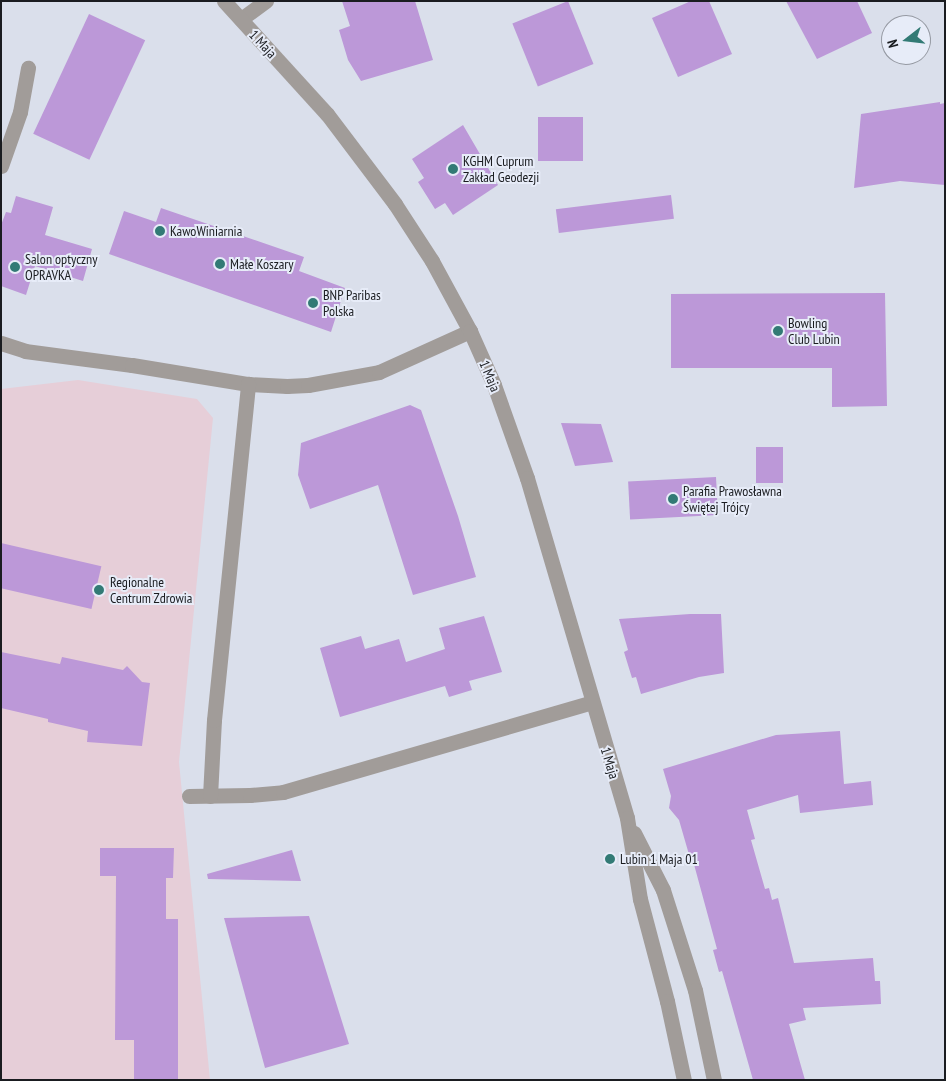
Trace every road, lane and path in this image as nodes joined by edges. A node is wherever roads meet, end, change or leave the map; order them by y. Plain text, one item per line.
1 (224, 1) edge
2 (266, 1) edge
3 (241, 19) junction
4 (28, 68) dead end
5 (1, 166) edge
6 (470, 331) junction
7 (1, 343) edge
8 (25, 352) junction
9 (1, 357) edge
10 (248, 384) junction
11 (592, 702) junction
12 (188, 796) dead end
13 (210, 796) junction
14 (627, 818) junction
15 (684, 1080) edge
16 (714, 1080) edge

1 - 3 street, 1 Maja
2 - 3 street
3 - 6 street, 1 Maja
4 - 5 street
6 - 10 street
6 - 11 street, 1 Maja
7 - 8 street
8 - 9 street
8 - 10 street
10 - 13 street
11 - 13 street
11 - 14 street, 1 Maja
12 - 13 street
14 - 15 street, 1 Maja
14 - 16 street, 1 Maja

